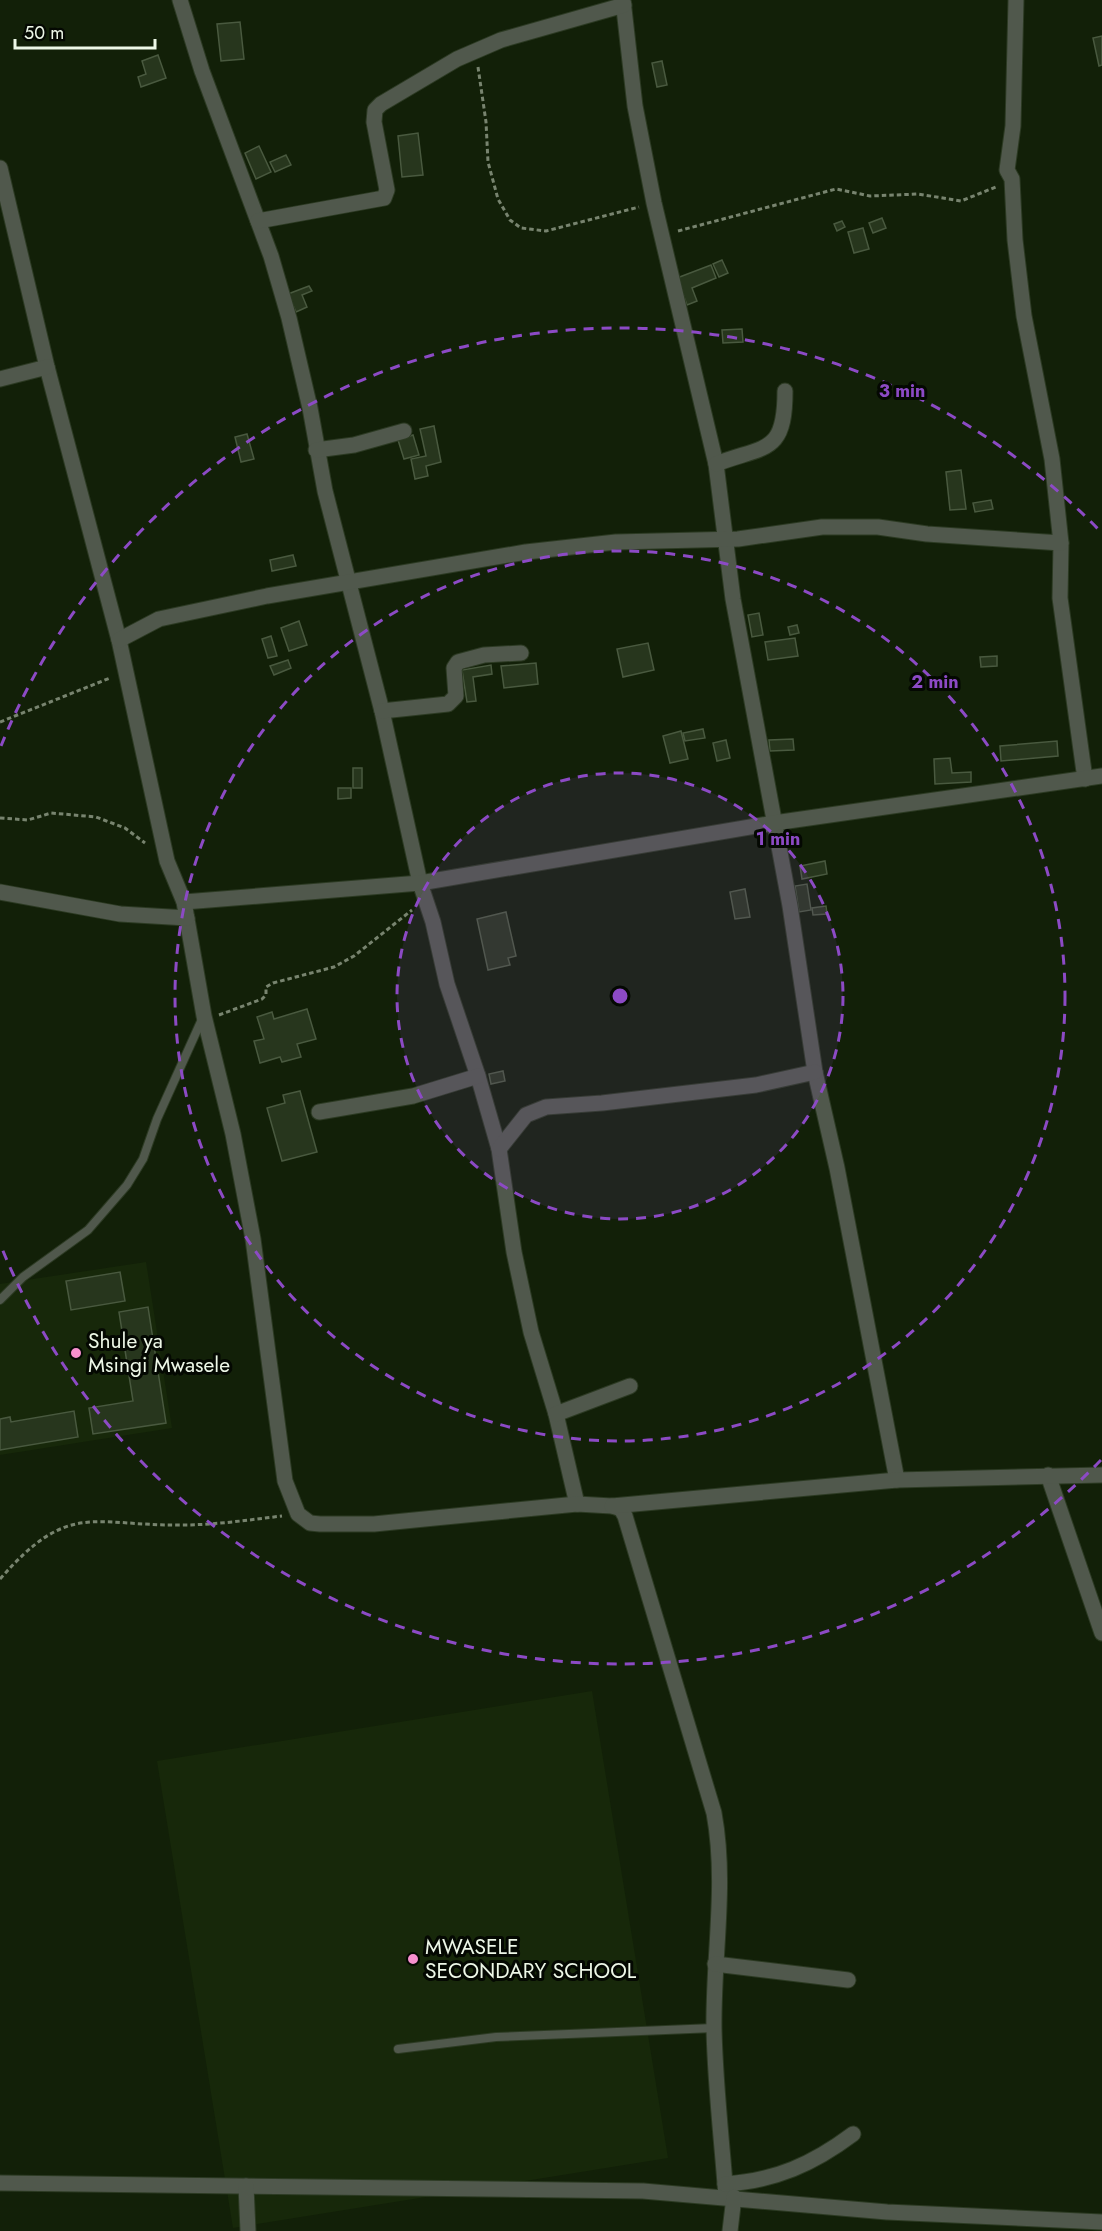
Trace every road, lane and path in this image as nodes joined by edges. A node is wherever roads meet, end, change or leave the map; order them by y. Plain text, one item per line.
1 (180, 0) edge
2 (1016, 0) edge
3 (623, 2) edge
4 (478, 50) junction
5 (0, 168) edge
6 (1012, 179) junction
7 (654, 203) junction
8 (258, 221) junction
9 (662, 236) junction
10 (47, 367) junction
11 (0, 380) edge
12 (785, 391) dead end
13 (404, 431) dead end
14 (315, 450) junction
15 (716, 464) junction
16 (727, 539) junction
17 (1061, 543) junction
18 (349, 581) junction
19 (119, 640) junction
20 (521, 652) dead end
21 (126, 672) junction
22 (382, 711) junction
23 (0, 722) edge
24 (1102, 776) edge
25 (1085, 779) junction
26 (0, 818) edge
27 (774, 823) junction
28 (167, 861) junction
29 (420, 883) junction
30 (0, 892) edge
31 (425, 901) junction
32 (183, 902) junction
33 (187, 918) junction
34 (204, 1018) junction
35 (815, 1072) junction
36 (478, 1076) junction
37 (319, 1112) dead end
38 (499, 1149) junction
39 (0, 1300) edge
40 (630, 1386) dead end
41 (556, 1414) junction
42 (1048, 1475) junction
43 (1102, 1475) edge
44 (897, 1480) junction
45 (577, 1504) junction
46 (612, 1506) junction
47 (298, 1514) junction
48 (0, 1579) edge
49 (1102, 1633) edge
50 (716, 1964) junction
51 (848, 1980) dead end
52 (714, 2028) junction
53 (398, 2049) dead end
54 (852, 2134) dead end
55 (0, 2183) edge
56 (246, 2186) junction
57 (728, 2193) junction
58 (1102, 2222) edge
59 (248, 2231) edge
60 (730, 2231) edge

1 - 8 street
2 - 6 street
3 - 4 street
3 - 7 street
4 - 7 path
4 - 8 street
5 - 10 street
6 - 9 path
6 - 17 street
7 - 9 street
8 - 14 street
9 - 15 street
10 - 11 street
10 - 19 street
12 - 15 street
13 - 14 street
14 - 18 street
15 - 16 street
16 - 17 street
16 - 18 street
16 - 27 street
17 - 25 street
18 - 19 street
18 - 22 street
19 - 21 street
20 - 22 street
21 - 23 path
21 - 28 street
22 - 29 street
24 - 25 street
25 - 27 street
26 - 28 path
27 - 29 street
27 - 35 street
28 - 32 street
29 - 31 street
29 - 32 street
30 - 33 street
31 - 34 path
31 - 36 street
32 - 33 street
33 - 34 street
34 - 39 lane
34 - 47 street
35 - 38 street
35 - 44 street
36 - 37 street
36 - 38 street
38 - 41 street
40 - 41 street
41 - 45 street
42 - 43 street
42 - 44 street
42 - 49 street
44 - 46 street
45 - 46 street
45 - 47 street
46 - 50 street
47 - 48 path
50 - 51 street
50 - 52 street
52 - 53 lane
52 - 57 street
54 - 57 street
55 - 56 street
56 - 57 street
56 - 59 street
57 - 58 street
57 - 60 street

